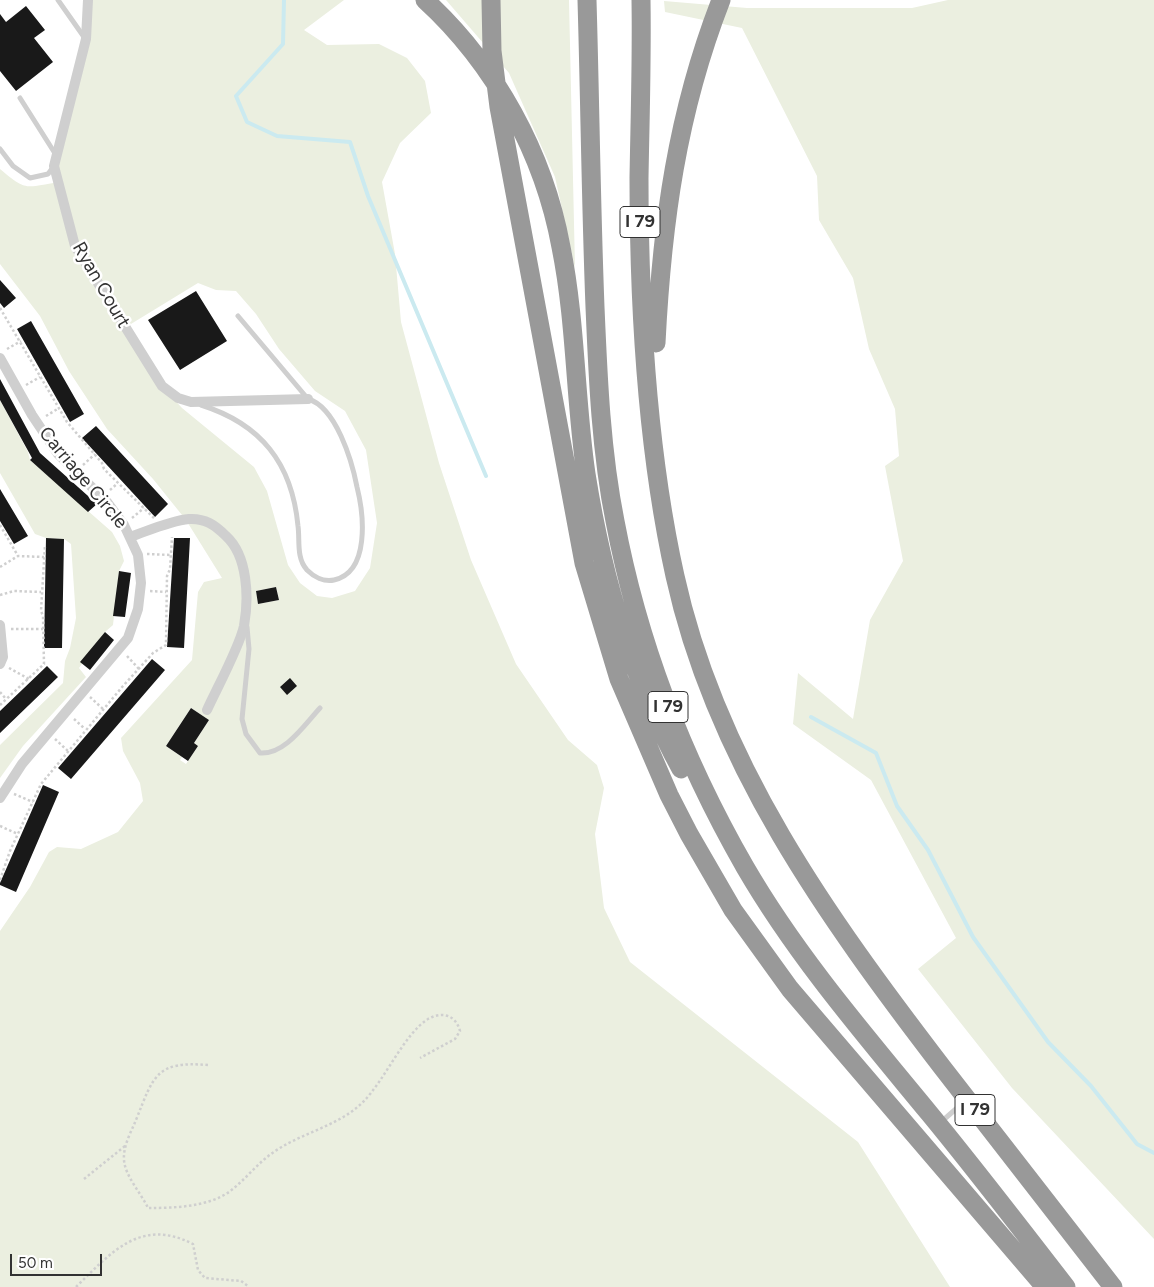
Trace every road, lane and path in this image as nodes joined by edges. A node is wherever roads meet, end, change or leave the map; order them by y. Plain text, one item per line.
1 (58, 0) edge
2 (88, 0) edge
3 (425, 0) edge
4 (491, 0) edge
5 (641, 0) edge
6 (721, 0) edge
7 (588, 5) edge
8 (86, 40) junction
9 (20, 98) dead end
10 (0, 149) edge
11 (57, 155) junction
12 (54, 166) junction
13 (0, 308) edge
14 (238, 316) dead end
15 (21, 341) junction
16 (0, 353) edge
17 (0, 358) edge
18 (40, 377) junction
19 (18, 390) junction
20 (308, 398) junction
21 (191, 402) junction
22 (59, 408) junction
23 (652, 421) junction
24 (36, 422) junction
25 (95, 454) junction
26 (77, 471) junction
27 (144, 508) junction
28 (155, 519) dead end
29 (0, 525) edge
30 (124, 525) junction
31 (4, 532) junction
32 (0, 535) edge
33 (130, 537) junction
34 (172, 537) dead end
35 (44, 545) dead end
36 (159, 555) dead end
37 (171, 555) junction
38 (18, 556) junction
39 (44, 557) junction
40 (0, 567) edge
41 (41, 592) junction
42 (161, 592) dead end
43 (166, 592) junction
44 (0, 595) edge
45 (245, 606) junction
46 (1, 628) edge
47 (43, 629) junction
48 (0, 664) edge
49 (136, 666) dead end
50 (140, 669) junction
51 (29, 679) junction
52 (84, 691) junction
53 (0, 692) edge
54 (6, 699) junction
55 (0, 705) edge
56 (320, 708) dead end
57 (103, 709) junction
58 (207, 710) dead end
59 (66, 712) junction
60 (85, 729) junction
61 (66, 748) dead end
62 (69, 752) junction
63 (0, 798) edge
64 (23, 799) dead end
65 (33, 802) junction
66 (0, 826) edge
67 (18, 834) junction
68 (0, 865) edge
69 (6, 867) junction
70 (746, 870) junction
71 (0, 880) edge
72 (420, 1058) dead end
73 (208, 1065) dead end
74 (967, 1099) junction
75 (938, 1124) junction
76 (125, 1146) junction
77 (84, 1179) dead end
78 (76, 1287) edge
79 (249, 1287) edge
80 (1045, 1287) edge
81 (1066, 1287) edge
82 (1113, 1287) edge

1 - 8 lane
2 - 8 street, Ryan Court
3 - 70 highway
4 - 80 highway
5 - 23 highway, I 79
6 - 23 highway
7 - 70 highway, I 79
8 - 11 street, Ryan Court
9 - 11 lane
10 - 12 lane
11 - 12 street, Ryan Court
12 - 21 street, Ryan Court
13 - 15 path
14 - 20 lane
15 - 16 path
15 - 18 path
17 - 19 street, Carriage Circle
18 - 19 path
18 - 22 path
19 - 24 street, Carriage Circle
20 - 21 street, Ryan Court
20 - 21 lane
22 - 24 path
22 - 25 path
23 - 74 highway, I 79
24 - 26 street, Carriage Circle
25 - 26 path
25 - 27 path
26 - 30 street, Carriage Circle
27 - 28 path
27 - 30 path
29 - 31 path
30 - 33 street, Carriage Circle
31 - 32 path
31 - 38 path
33 - 45 street
33 - 52 street, Carriage Circle
34 - 37 path
35 - 39 path
36 - 37 path
37 - 43 path
38 - 39 path
38 - 40 path
39 - 41 path
41 - 44 path
41 - 47 path
42 - 43 path
43 - 50 path
45 - 56 lane
45 - 58 street
46 - 47 path
46 - 48 street
47 - 51 path
48 - 51 path
49 - 50 path
50 - 57 path
51 - 54 path
52 - 57 path
52 - 59 street, Carriage Circle
53 - 54 path
54 - 55 path
57 - 60 path
59 - 60 path
59 - 63 street, Carriage Circle
60 - 62 path
61 - 62 path
62 - 65 path
64 - 65 path
65 - 67 path
66 - 67 path
67 - 69 path
68 - 69 path
69 - 71 path
70 - 75 highway, I 79
72 - 76 path
73 - 76 path
74 - 75 lane
74 - 82 highway, I 79
75 - 81 highway, I 79
76 - 77 path
78 - 79 path

